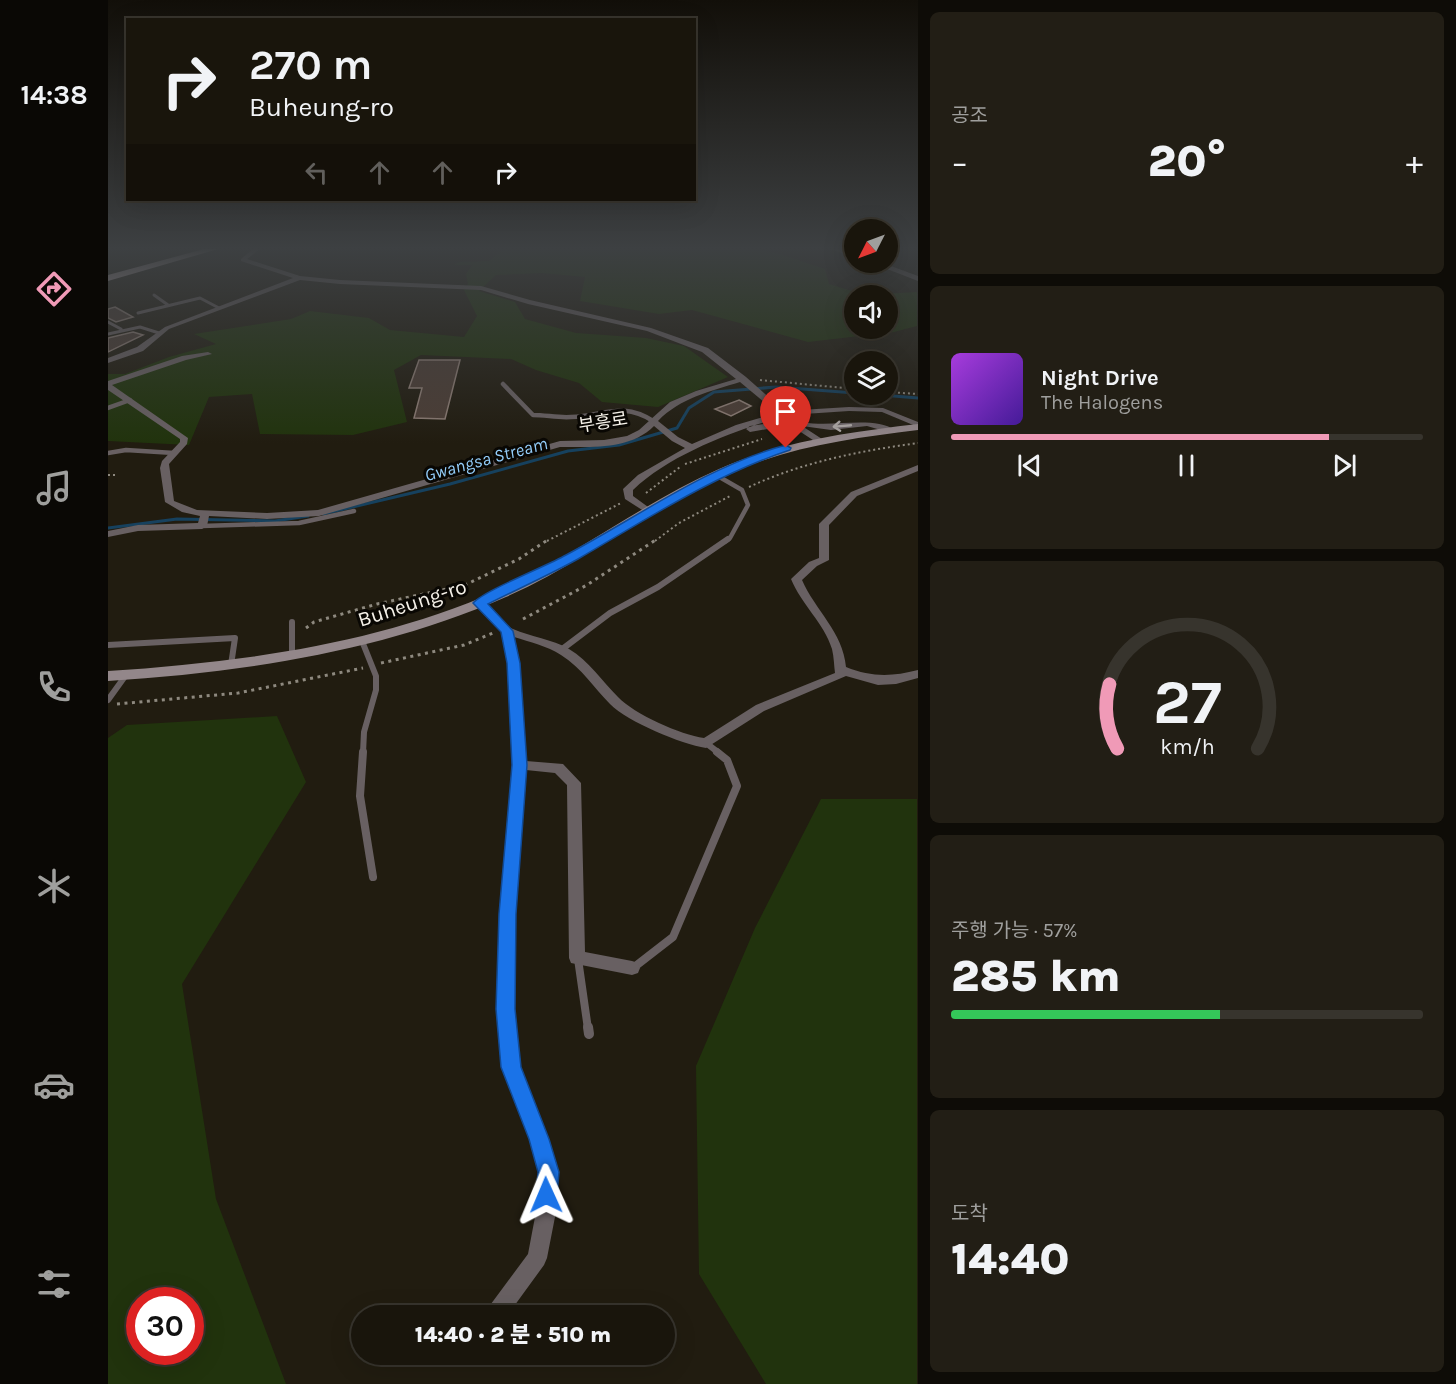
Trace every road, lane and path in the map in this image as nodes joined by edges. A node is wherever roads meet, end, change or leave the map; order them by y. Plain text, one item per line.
1 (204, 314) edge
2 (580, 314) edge
3 (108, 322) edge
4 (121, 329) junction
5 (159, 333) junction
6 (108, 334) edge
7 (208, 354) dead end
8 (108, 361) edge
9 (745, 381) junction
10 (503, 384) dead end
11 (108, 385) edge
12 (844, 388) edge
13 (898, 393) edge
14 (918, 394) edge
15 (130, 400) junction
16 (108, 408) edge
17 (784, 413) junction
18 (655, 422) junction
19 (793, 422) junction
20 (918, 426) edge
21 (891, 430) junction
22 (731, 431) junction
23 (767, 438) dead end
24 (819, 441) junction
25 (918, 443) edge
26 (692, 448) junction
27 (108, 453) edge
28 (174, 453) junction
29 (918, 468) edge
30 (108, 475) edge
31 (116, 475) dead end
32 (716, 476) junction
33 (742, 490) junction
34 (646, 493) dead end
35 (622, 502) dead end
36 (354, 511) dead end
37 (650, 512) junction
38 (203, 519) junction
39 (108, 534) edge
40 (480, 603) junction
41 (523, 619) dead end
42 (292, 622) dead end
43 (306, 628) dead end
44 (508, 633) junction
45 (362, 641) junction
46 (108, 645) edge
47 (558, 649) junction
48 (291, 657) junction
49 (231, 666) junction
50 (371, 666) junction
51 (840, 669) junction
52 (918, 674) edge
53 (126, 675) junction
54 (108, 676) edge
55 (108, 700) edge
56 (108, 705) edge
57 (706, 743) junction
58 (519, 765) junction
59 (374, 878) dead end
60 (578, 958) junction
61 (632, 968) joint
62 (589, 1034) dead end
63 (503, 1305) edge

1 - 5 street
2 - 9 street
3 - 4 lane
4 - 5 lane
4 - 6 lane
5 - 8 street
7 - 11 street
9 - 12 path
9 - 17 street
9 - 18 street, 부흥로
10 - 18 lane
11 - 15 street
13 - 14 path
15 - 16 lane
15 - 28 street
17 - 19 street
17 - 20 street
17 - 22 street
18 - 26 street
18 - 38 street, 부흥로
21 -> 19 street
19 - 22 street
19 - 24 street
20 - 21 main road
21 - 24 main road
22 - 26 street
23 - 34 path
24 - 32 main road
25 - 33 path
26 - 37 street
27 - 28 lane
28 - 38 street
29 - 51 street
30 - 31 path
32 - 33 lane
32 - 37 main road, Buheung-ro
33 - 41 path
33 - 47 lane
35 - 43 path
36 - 38 lane
37 - 40 main road, Buheung-ro
38 - 39 street
40 - 44 street
40 - 45 main road, Buheung-ro
42 - 48 lane
44 - 47 street
44 - 50 path
44 - 58 street
45 - 48 main road, Buheung-ro
45 - 50 lane
46 - 49 lane
47 - 57 street
48 - 49 main road, Buheung-ro
49 - 53 main road, Buheung-ro
50 - 56 path
50 - 59 lane
51 - 52 street
51 - 57 street
53 - 54 main road, Buheung-ro
53 - 55 lane
57 - 61 lane
58 - 60 street
58 - 63 street
60 - 61 street
60 - 62 lane

